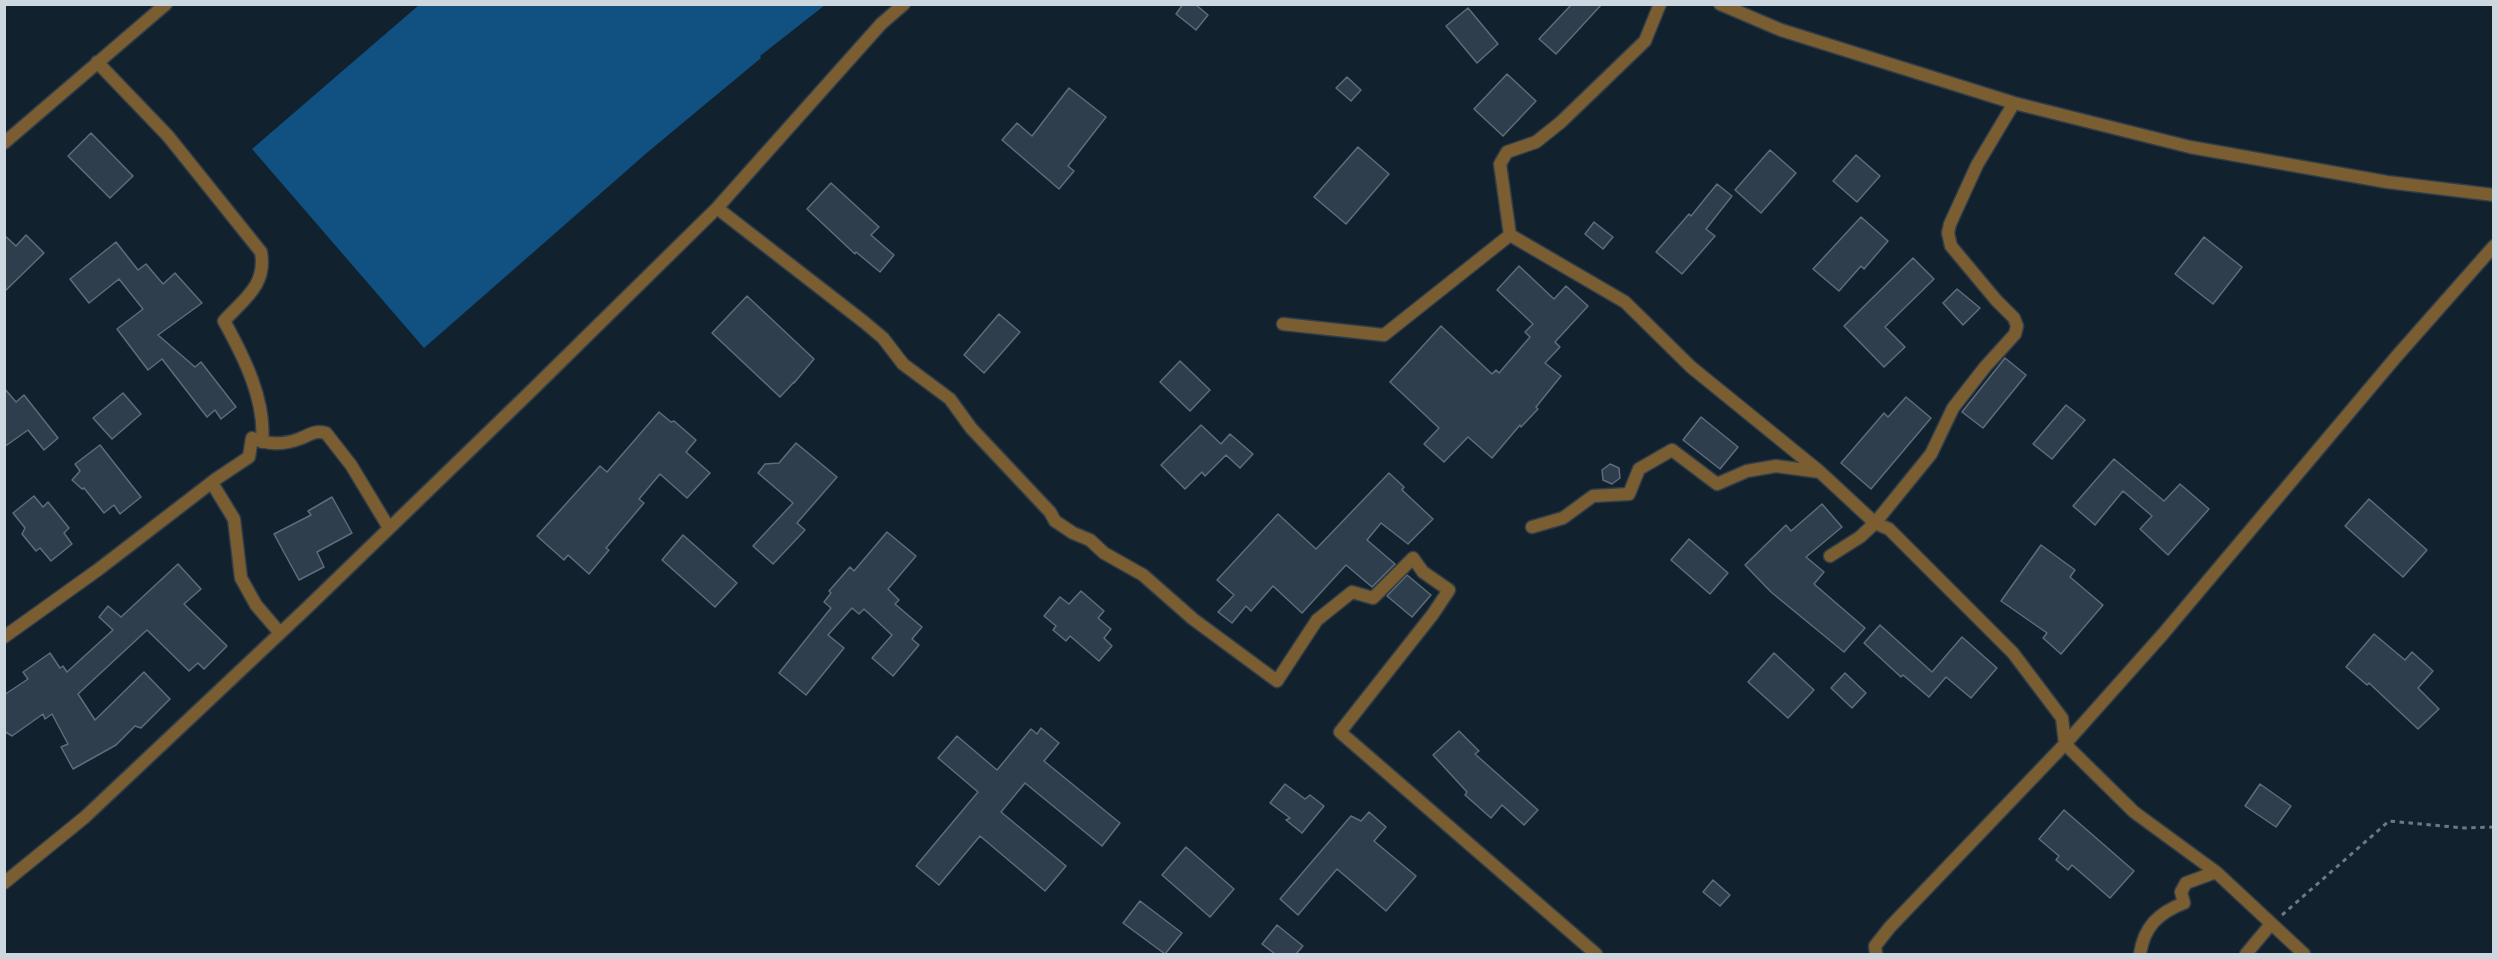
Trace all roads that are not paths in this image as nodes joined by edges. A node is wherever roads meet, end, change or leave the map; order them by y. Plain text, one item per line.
1 (166, 4) edge
2 (904, 4) edge
3 (1660, 4) edge
4 (1720, 4) edge
5 (97, 62) junction
6 (2014, 103) junction
7 (4, 143) edge
8 (2493, 195) edge
9 (717, 207) junction
10 (1510, 235) junction
11 (2493, 246) edge
12 (1283, 324) dead end
13 (262, 442) junction
14 (1820, 472) junction
15 (212, 483) junction
16 (1875, 523) junction
17 (1532, 527) dead end
18 (389, 528) junction
19 (1830, 556) dead end
20 (280, 633) junction
21 (4, 637) edge
22 (2065, 744) junction
23 (2216, 872) junction
24 (4, 883) edge
25 (2271, 924) junction
26 (1596, 954) edge
27 (1876, 954) edge
28 (2140, 954) edge
29 (2246, 954) edge
30 (2304, 954) edge

1 - 5 street
2 - 9 street
3 - 10 street
4 - 6 street
5 - 7 street
5 - 13 street
6 - 8 street
6 - 16 street
9 - 18 street
9 - 26 street
10 - 12 street
10 - 14 street
11 - 22 street
13 - 15 street
13 - 18 street
14 - 16 street
14 - 17 street
15 - 20 street
15 - 21 street
16 - 19 street
16 - 22 street
18 - 20 street
20 - 24 street
22 - 23 street
22 - 27 street
23 - 25 street
23 - 28 street
25 - 29 street
25 - 30 street

